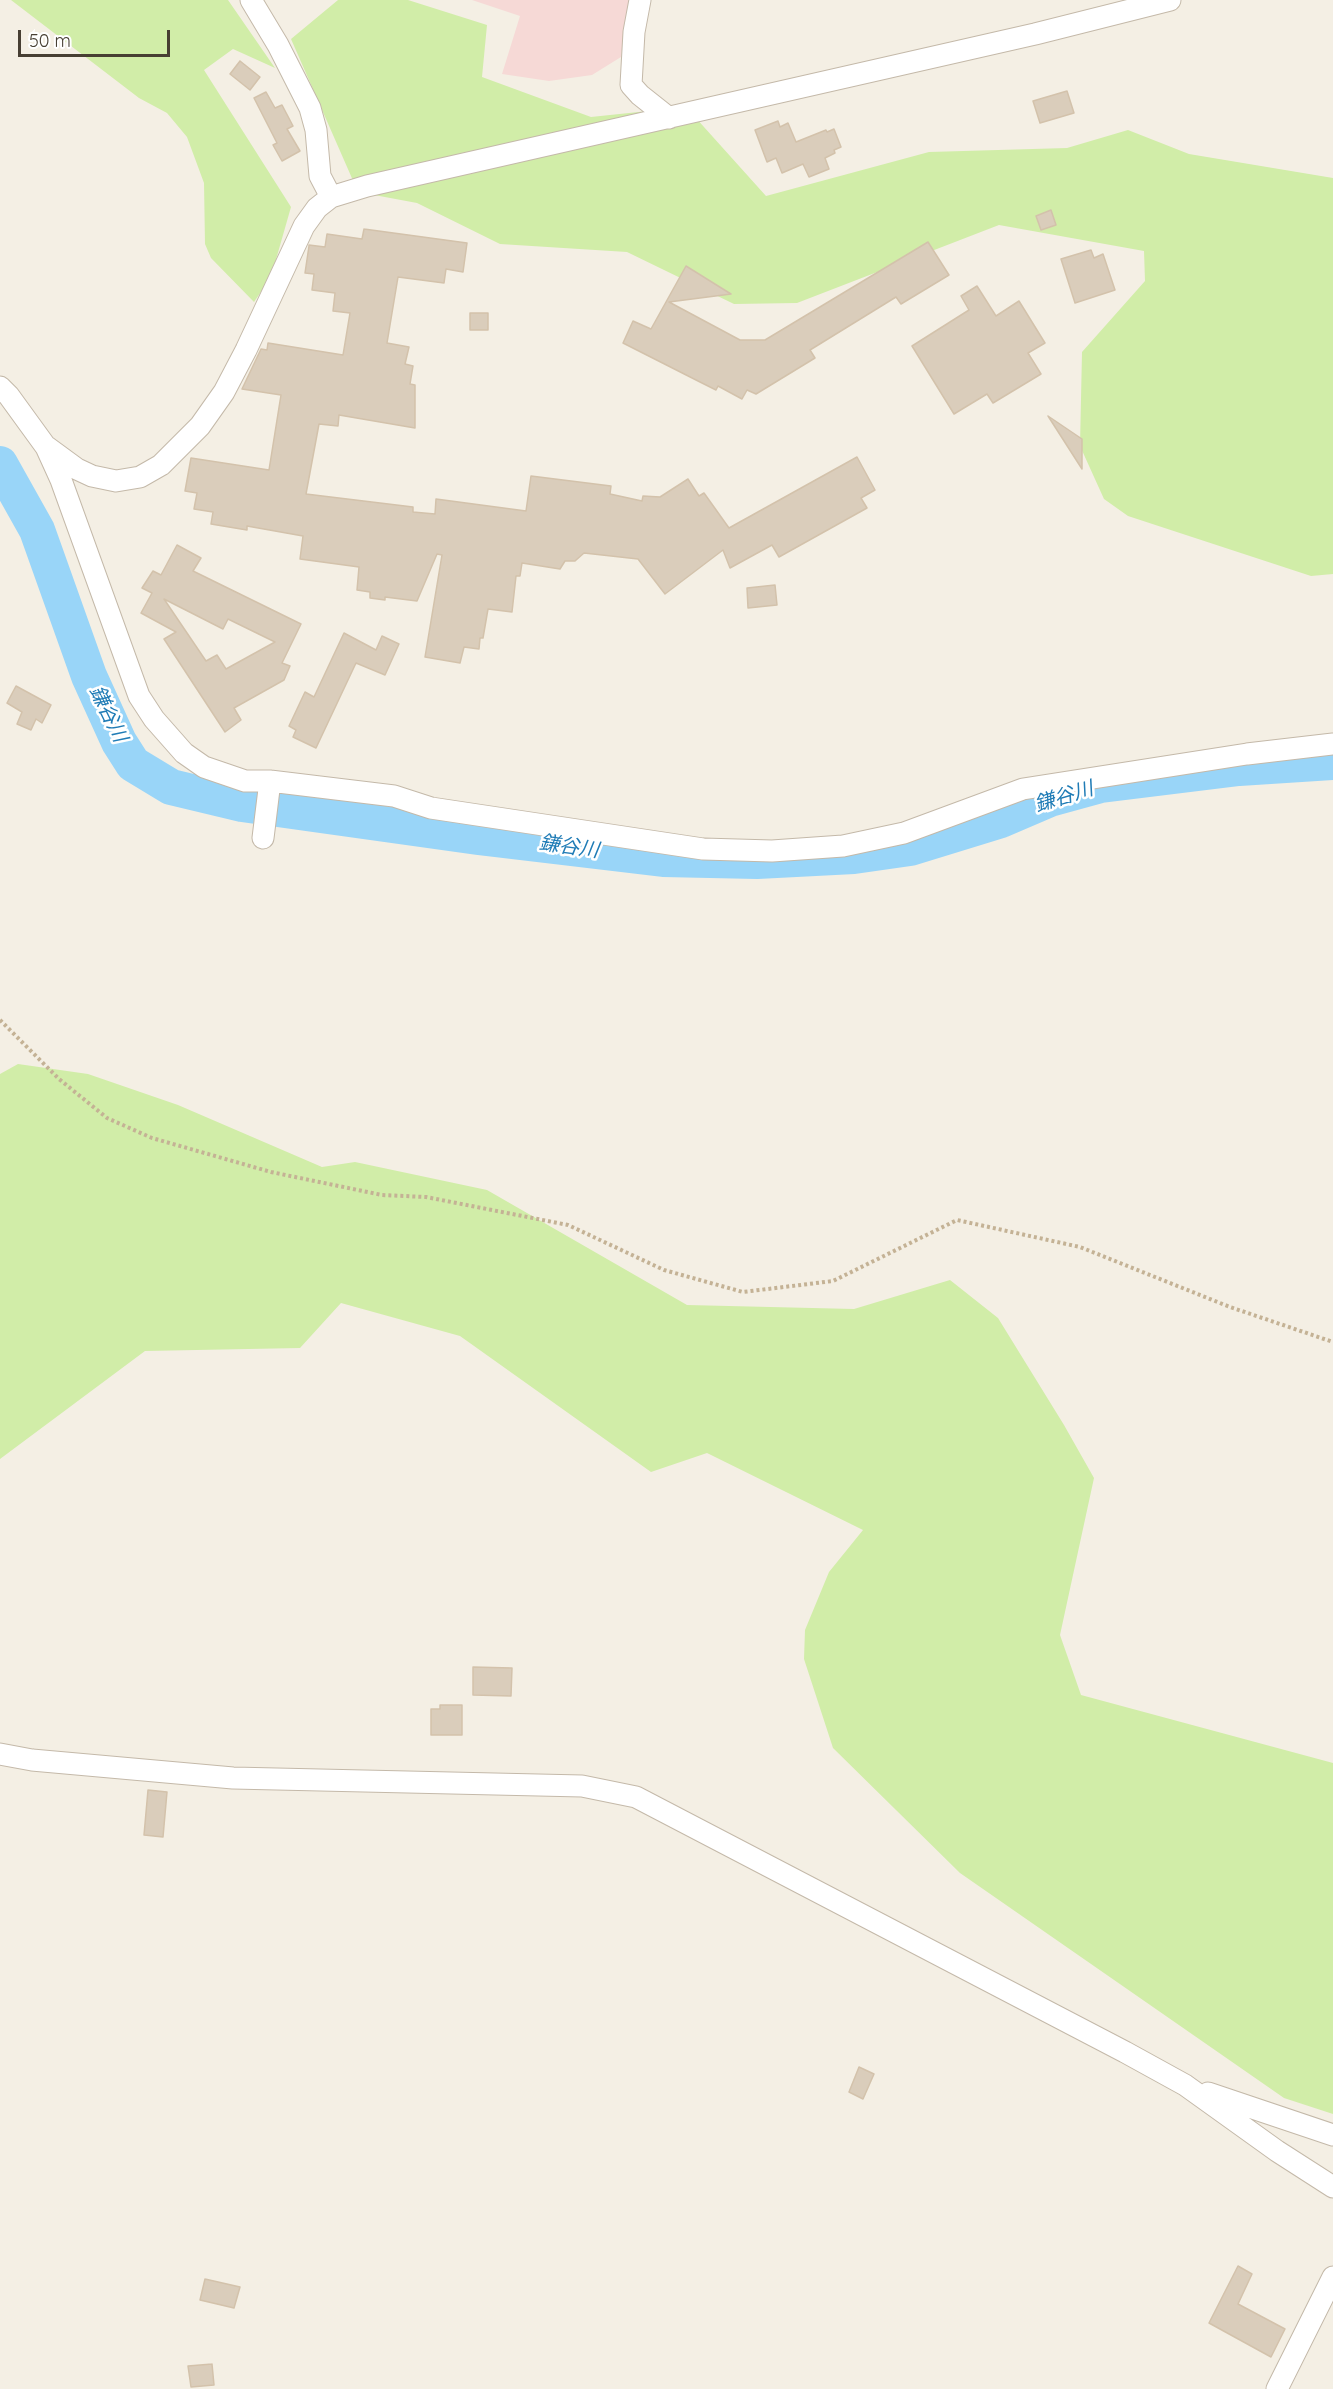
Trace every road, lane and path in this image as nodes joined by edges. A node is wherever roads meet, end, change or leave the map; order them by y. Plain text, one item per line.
1 (251, 0) edge
2 (639, 0) edge
3 (1170, 0) edge
4 (669, 118) junction
5 (331, 197) junction
6 (0, 387) edge
7 (46, 447) junction
8 (1333, 744) edge
9 (270, 781) junction
10 (263, 838) dead end
11 (0, 1020) edge
12 (1333, 1342) edge
13 (0, 1754) edge
14 (1185, 2085) junction
15 (1333, 2135) edge
16 (1333, 2187) edge
17 (1333, 2277) edge
18 (1277, 2389) edge

1 - 5 street
2 - 4 street
3 - 4 street
4 - 5 street
5 - 7 street
6 - 7 street
7 - 9 street
8 - 9 street
9 - 10 street
11 - 12 path
13 - 14 street
14 - 15 street
14 - 16 street
17 - 18 street

